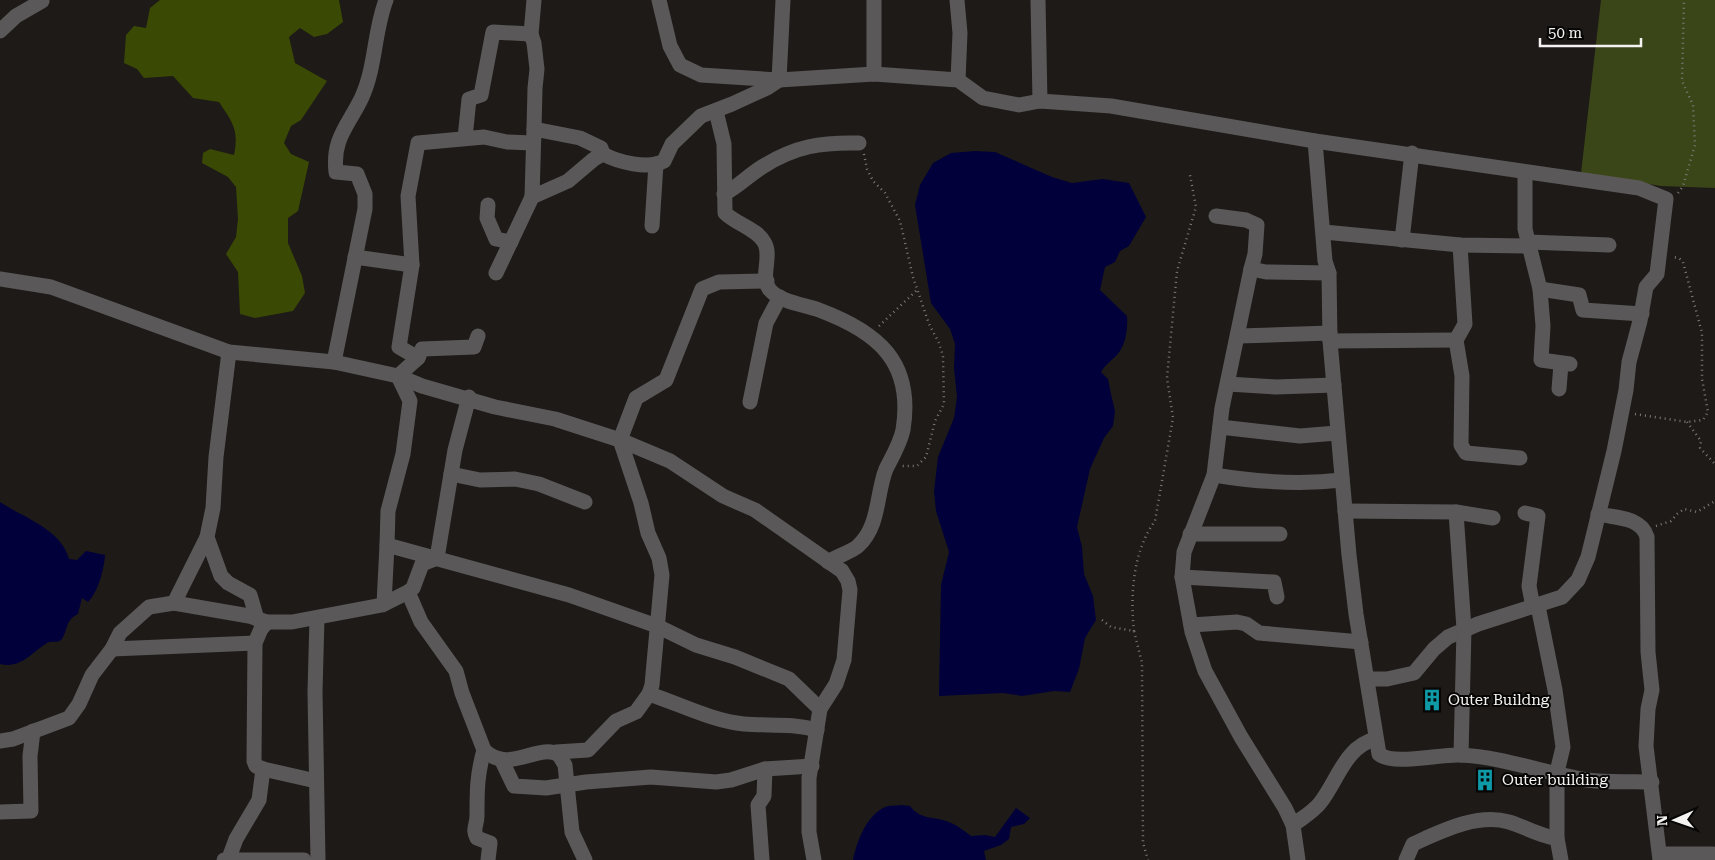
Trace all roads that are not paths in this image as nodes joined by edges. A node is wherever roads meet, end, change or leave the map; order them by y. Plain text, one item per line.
1 (41, 0) edge
2 (386, 0) edge
3 (534, 0) edge
4 (660, 0) edge
5 (783, 0) edge
6 (874, 0) edge
7 (957, 0) edge
8 (1038, 0) edge
9 (0, 31) edge
10 (531, 34) junction
11 (874, 74) junction
12 (779, 80) junction
13 (958, 80) junction
14 (1040, 101) junction
15 (716, 111) junction
16 (534, 136) junction
17 (465, 138) junction
18 (1315, 140) junction
19 (859, 143) road end
20 (1412, 153) junction
21 (603, 154) junction
22 (656, 164) junction
23 (1525, 172) junction
24 (724, 194) junction
25 (532, 197) junction
26 (488, 205) dead end
27 (1216, 216) dead end
28 (652, 226) dead end
29 (1324, 232) junction
30 (1402, 240) junction
31 (511, 242) junction
32 (1528, 244) junction
33 (1460, 245) junction
34 (1609, 245) dead end
35 (355, 257) junction
36 (412, 265) junction
37 (1251, 269) junction
38 (496, 273) dead end
39 (1329, 273) junction
40 (0, 279) edge
41 (767, 281) junction
42 (1540, 289) junction
43 (780, 297) junction
44 (1642, 314) junction
45 (478, 336) dead end
46 (1238, 336) junction
47 (1330, 337) junction
48 (1456, 340) junction
49 (229, 352) junction
50 (418, 358) junction
51 (334, 362) junction
52 (398, 376) junction
53 (1228, 384) junction
54 (1334, 385) junction
55 (1560, 389) dead end
56 (469, 398) junction
57 (750, 402) dead end
58 (1220, 427) junction
59 (1337, 433) junction
60 (620, 440) junction
61 (1520, 458) dead end
62 (451, 474) junction
63 (1214, 475) junction
64 (1342, 480) junction
65 (585, 502) dead end
66 (1345, 511) junction
67 (1456, 512) junction
68 (1525, 513) dead end
69 (1598, 514) junction
70 (1493, 518) dead end
71 (1190, 534) junction
72 (1280, 534) dead end
73 (207, 537) junction
74 (387, 545) junction
75 (437, 558) junction
76 (828, 562) junction
77 (1182, 577) junction
78 (408, 592) junction
79 (1277, 597) dead end
80 (174, 603) junction
81 (384, 604) junction
82 (1535, 606) junction
83 (317, 618) junction
84 (262, 620) junction
85 (1191, 625) junction
86 (657, 626) junction
87 (1464, 629) junction
88 (1361, 642) junction
89 (255, 643) junction
90 (112, 649) junction
91 (1368, 679) junction
92 (649, 694) junction
93 (820, 709) junction
94 (817, 730) junction
95 (33, 731) junction
96 (1376, 739) junction
97 (0, 741) edge
98 (484, 750) junction
99 (556, 752) junction
100 (1461, 755) junction
101 (500, 759) junction
102 (812, 766) junction
103 (263, 769) junction
104 (765, 769) junction
105 (1557, 772) junction
106 (316, 781) junction
107 (1652, 782) junction
108 (565, 784) junction
109 (0, 812) edge
110 (1293, 825) junction
111 (1557, 838) junction
112 (1713, 854) dead end
113 (1660, 857) edge
114 (226, 859) edge
115 (304, 860) edge
116 (318, 860) edge
117 (488, 860) edge
118 (586, 860) edge
119 (762, 860) edge
120 (814, 860) edge
121 (1298, 860) edge
122 (1406, 860) edge
123 (1561, 860) edge

1 - 9 street
2 - 35 street
3 - 10 street
4 - 12 street
5 - 12 street
6 - 11 street
7 - 13 street
8 - 14 street
10 - 16 street
10 - 17 street
11 - 12 street
11 - 13 street
12 - 15 street
13 - 14 street
14 - 18 street
15 - 22 street
15 - 24 street
16 - 17 street
16 - 21 street
16 - 25 street
17 - 36 street
18 - 20 street
18 - 29 street
19 - 24 street
20 - 23 street
20 - 30 street
21 - 22 street
21 - 25 street
22 - 28 street
23 - 32 street
23 - 44 street
24 - 41 street
25 - 31 street
26 - 31 street
27 - 37 street
29 - 30 street
29 - 39 street
30 - 33 street
31 - 38 street
32 - 33 street
32 - 34 street
32 - 42 street
33 - 48 street
35 - 36 street
35 - 51 street
36 - 50 street
37 - 39 street
37 - 46 street
39 - 47 street
40 - 49 street
41 - 43 street
41 - 60 street
42 - 44 street
42 - 55 street
43 - 57 street
43 - 76 street
44 - 69 street
45 - 50 street
46 - 47 street
46 - 53 street
47 - 48 street
47 - 54 street
48 - 61 street
49 - 51 street
49 - 73 street
50 - 52 street
51 - 52 street
52 - 56 street
52 - 74 street
53 - 54 street
53 - 58 street
54 - 59 street
56 - 60 street
56 - 62 street
58 - 59 street
58 - 63 street
59 - 64 street
60 - 76 street
60 - 86 street
62 - 65 street
62 - 75 street
63 - 64 street
63 - 71 street
64 - 66 street
66 - 67 street
66 - 88 street
67 - 70 street
67 - 87 street
68 - 82 street
69 - 82 street
69 - 107 street
71 - 72 street
71 - 77 street
73 - 80 street
73 - 84 street
74 - 75 street
74 - 81 street
75 - 78 street
75 - 86 street
76 - 93 street
77 - 79 street
77 - 85 street
78 - 81 street
78 - 98 street
80 - 84 street
80 - 90 street
81 - 83 street
82 - 87 street
82 - 105 street
83 - 84 street
83 - 106 street
84 - 89 street
85 - 88 street
85 - 110 street
86 - 92 street
86 - 93 street
87 - 91 street
87 - 100 street
88 - 91 street
89 - 90 street
89 - 103 street
90 - 95 street
91 - 96 street
92 - 94 street
92 - 99 street
93 - 94 street
94 - 102 street
95 - 97 street
95 - 109 street
96 - 100 street
96 - 110 street
98 - 101 street
98 - 117 street
99 - 101 street
99 - 108 street
100 - 105 street
101 - 108 street
102 - 104 street
102 - 120 street
103 - 106 street
103 - 114 street
104 - 108 street
104 - 119 street
105 - 107 street
105 - 111 street
106 - 116 street
107 - 113 street
108 - 118 street
110 - 121 street
111 - 122 street
111 - 123 street
112 - 113 street
114 - 115 street

